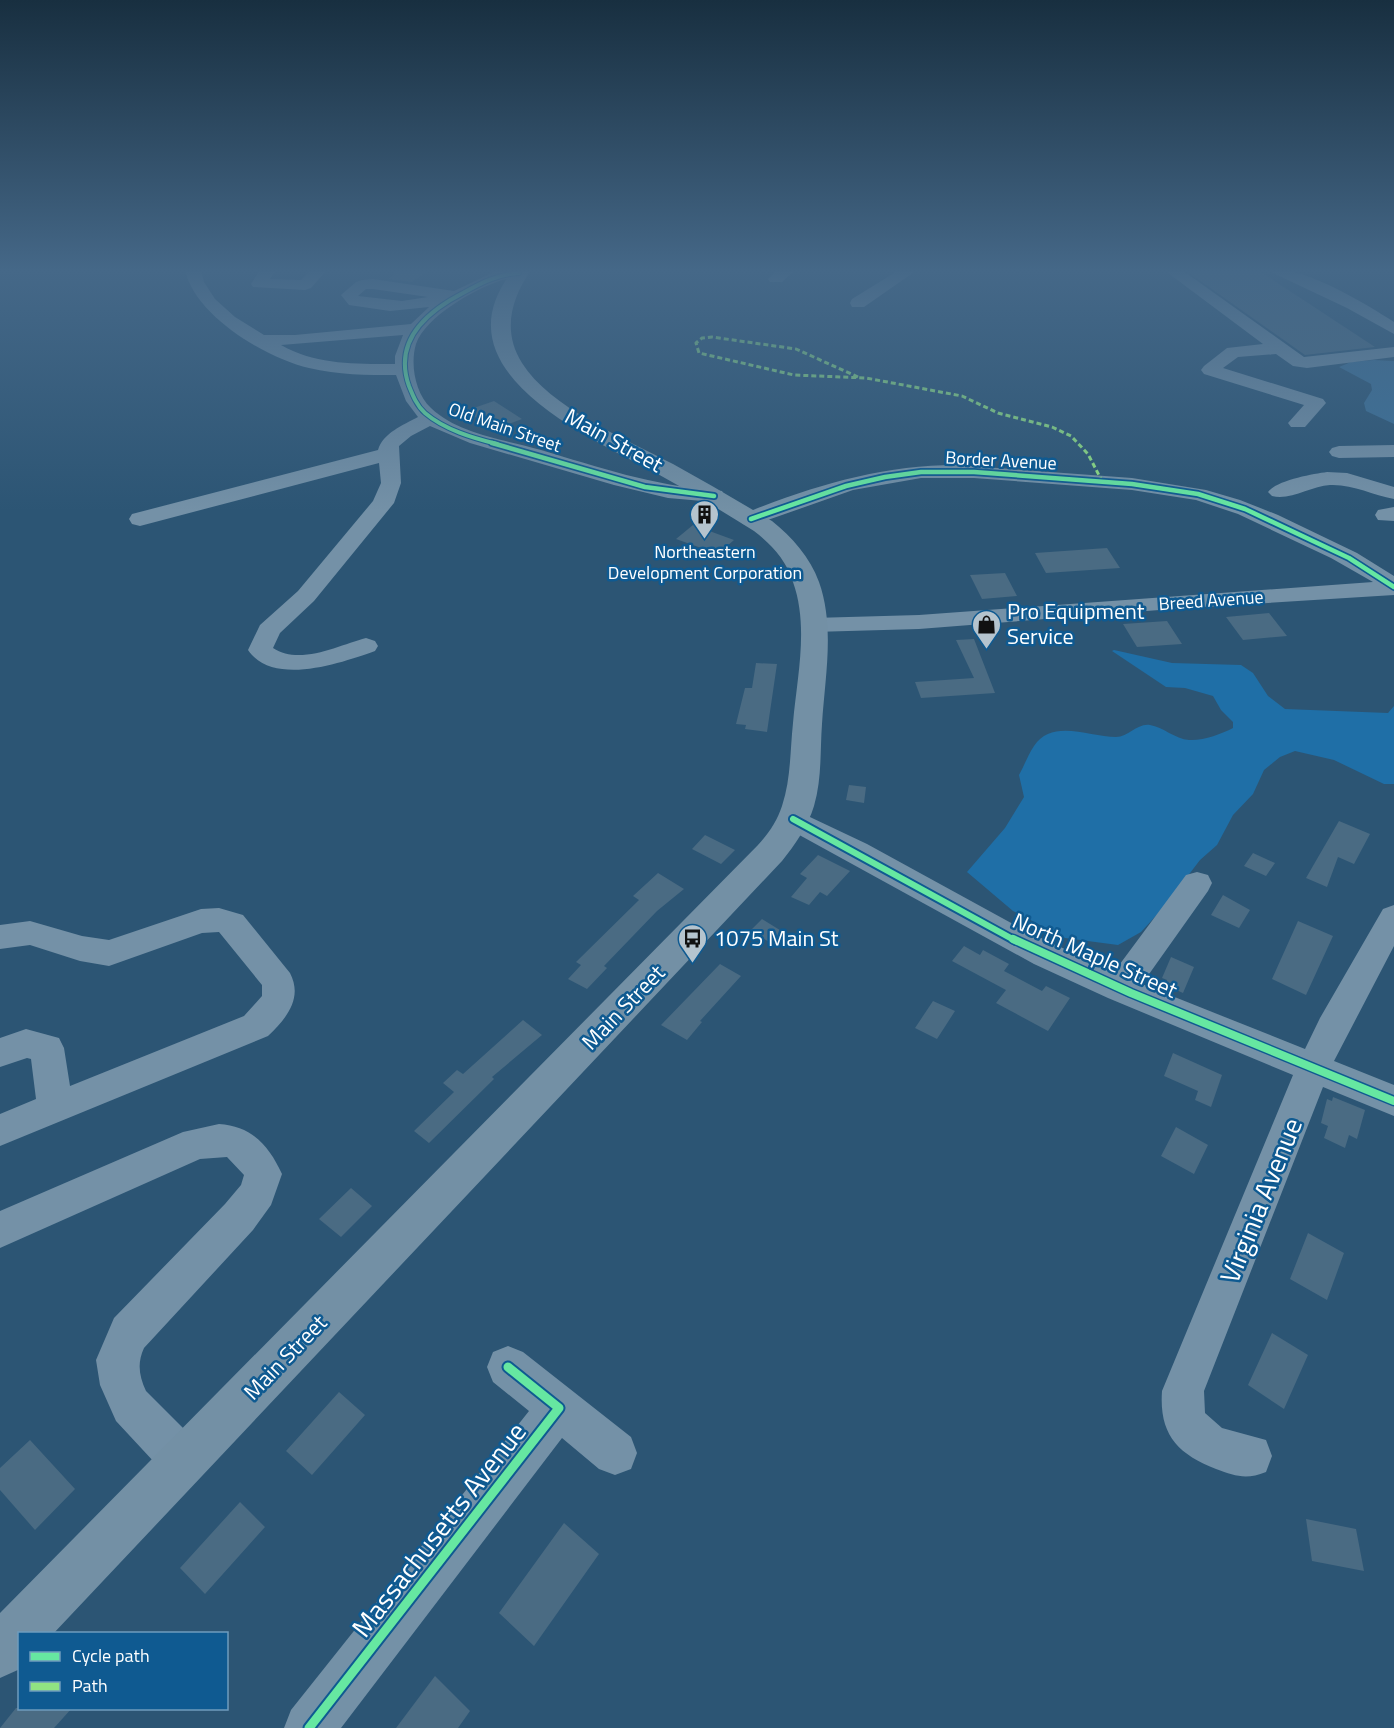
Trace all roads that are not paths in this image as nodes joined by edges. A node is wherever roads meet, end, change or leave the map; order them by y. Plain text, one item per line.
1 (275, 351) edge
2 (407, 351) edge
3 (506, 351) edge
4 (1248, 351) edge
5 (1282, 351) edge
6 (1394, 352) edge
7 (404, 370) junction
8 (432, 417) junction
9 (1298, 423) dead end
10 (1339, 452) dead end
11 (1394, 452) edge
12 (388, 454) junction
13 (1279, 492) dead end
14 (1394, 494) edge
15 (714, 496) junction
16 (140, 519) dead end
17 (752, 519) junction
18 (1394, 587) edge
19 (813, 625) junction
20 (366, 646) dead end
21 (793, 819) junction
22 (1197, 883) dead end
23 (1394, 917) edge
24 (0, 937) edge
25 (1120, 988) junction
26 (0, 1053) edge
27 (1314, 1067) junction
28 (1394, 1101) edge
29 (55, 1108) junction
30 (0, 1130) edge
31 (0, 1230) edge
32 (508, 1367) dead end
33 (560, 1408) junction
34 (615, 1453) dead end
35 (1250, 1456) dead end
36 (184, 1461) junction
37 (18, 1632) edge
38 (18, 1632) edge
39 (0, 1651) edge
40 (309, 1728) edge

1 - 7 street
2 - 7 street
3 - 15 main road, Main Street
4 - 9 street
5 - 6 street
7 - 8 street, Old Main Street
8 - 12 street
8 - 15 street, Old Main Street
10 - 11 street
12 - 16 street
12 - 20 street
13 - 14 street
15 - 17 main road, Main Street
17 - 18 street, Border Avenue
17 - 19 main road, Main Street
18 - 19 street, Breed Avenue
19 - 21 main road, Main Street
21 - 25 street, North Maple Street
21 - 36 main road, Main Street
22 - 25 street
23 - 27 street, Virginia Avenue
24 - 29 street
25 - 27 street, North Maple Street
26 - 29 street
27 - 28 street, North Maple Street
27 - 35 street, Virginia Avenue
29 - 30 street
31 - 36 street
32 - 33 street
33 - 34 street
33 - 40 street, Massachusetts Avenue
36 - 38 main road, Main Street
37 - 39 main road, Main Street

